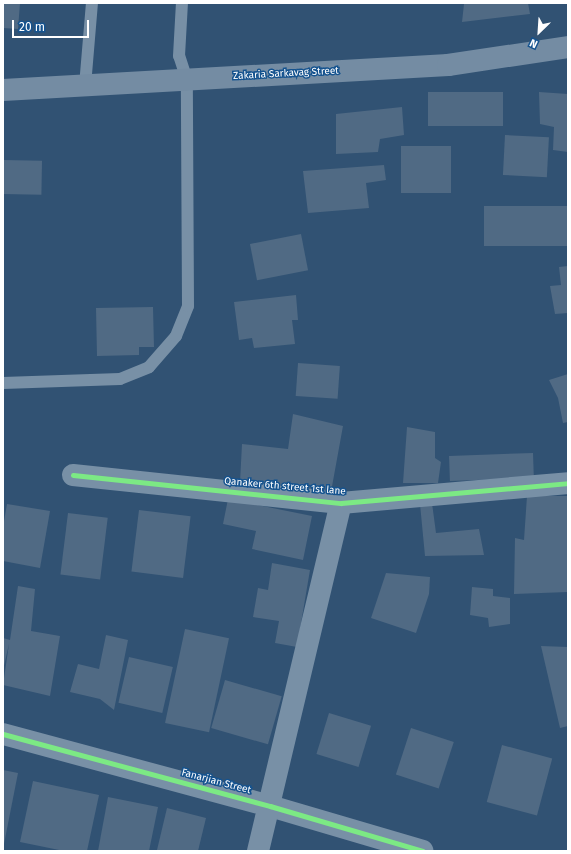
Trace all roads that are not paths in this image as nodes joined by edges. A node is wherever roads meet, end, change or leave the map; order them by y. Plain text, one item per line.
1 (92, 3) edge
2 (182, 3) edge
3 (568, 47) edge
4 (187, 80) junction
5 (85, 86) junction
6 (3, 90) edge
7 (3, 383) edge
8 (73, 475) dead end
9 (568, 483) edge
10 (341, 503) junction
11 (3, 734) edge
12 (270, 806) junction
13 (258, 851) edge
14 (423, 851) edge

1 - 5 lane
2 - 4 lane
3 - 4 main road, Zakaria Sarkavag Street
4 - 5 main road, Zakaria Sarkavag Street
4 - 7 lane
5 - 6 main road, Zakaria Sarkavag Street
8 - 10 street, Qanaker 6th street 1st lane
9 - 10 street, Qanaker 6th street 1st lane
10 - 12 street, Qanaker 6th street 1st lane
11 - 12 street, Fanarjian Street
12 - 13 street, Qanaker 6th street 1st lane
12 - 14 street, Fanarjian Street

